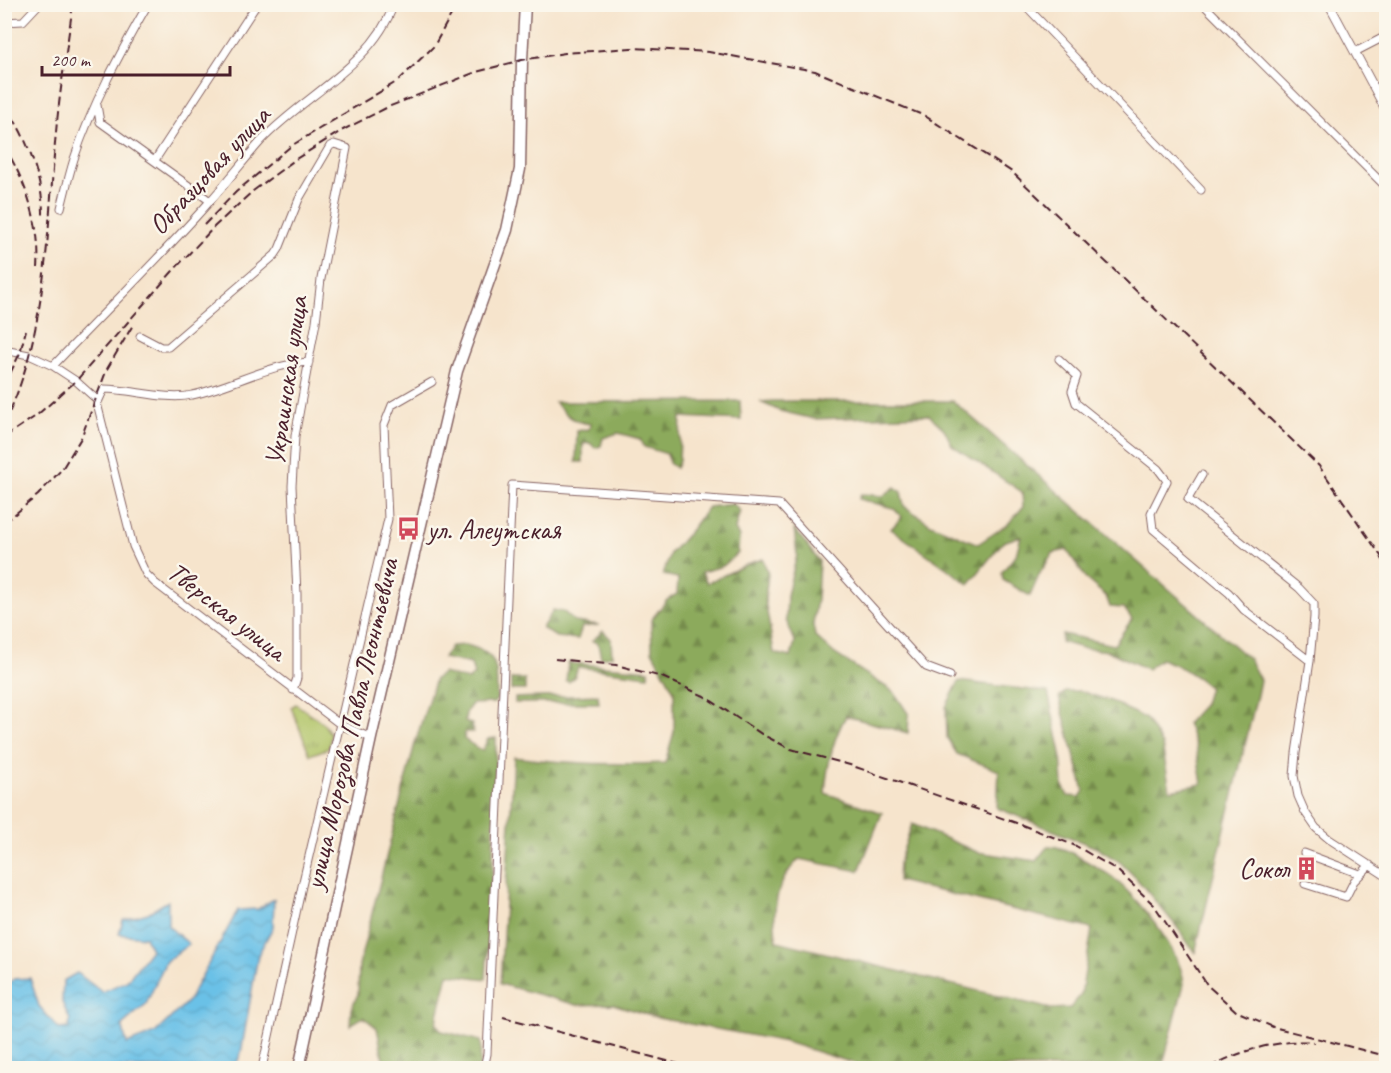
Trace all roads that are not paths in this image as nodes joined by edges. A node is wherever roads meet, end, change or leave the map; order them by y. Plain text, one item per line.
1 (39, 4) edge
2 (148, 4) edge
3 (257, 4) edge
4 (394, 4) edge
5 (525, 4) edge
6 (1027, 4) edge
7 (1203, 4) edge
8 (1329, 4) edge
9 (4, 22) edge
10 (1386, 36) edge
11 (1355, 52) junction
12 (96, 103) junction
13 (1386, 110) edge
14 (154, 160) junction
15 (1386, 187) edge
16 (1201, 190) dead end
17 (210, 201) junction
18 (61, 208) dead end
19 (140, 336) dead end
20 (4, 350) edge
21 (1059, 359) dead end
22 (309, 362) junction
23 (52, 366) junction
24 (432, 382) dead end
25 (98, 402) junction
26 (1202, 475) dead end
27 (1310, 661) junction
28 (950, 676) dead end
29 (293, 690) junction
30 (341, 725) junction
31 (371, 738) junction
32 (1304, 852) dead end
33 (1370, 865) junction
34 (1360, 874) junction
35 (1386, 876) edge
36 (1305, 884) dead end
37 (262, 1068) edge
38 (299, 1068) edge
39 (484, 1068) edge

1 - 9 street
2 - 12 street
3 - 14 street
4 - 17 street, Образцовая улица
5 - 31 main road, улица Морозова Павла Леонтьевича
6 - 16 street
7 - 15 street
8 - 11 street
10 - 11 street
11 - 13 street
12 - 14 street
12 - 18 street
14 - 17 street
17 - 23 street, Образцовая улица
19 - 22 street, Украинская улица
20 - 23 street
21 - 27 street
22 - 25 street
22 - 29 street, Украинская улица
23 - 25 street
24 - 30 street
25 - 29 street, Тверская улица
26 - 27 street
27 - 33 street
28 - 39 street
29 - 30 street, Тверская улица
30 - 31 street, Тверская улица
30 - 37 street
31 - 38 main road, улица Морозова Павла Леонтьевича
32 - 34 street
33 - 34 street
33 - 35 street
34 - 36 street

